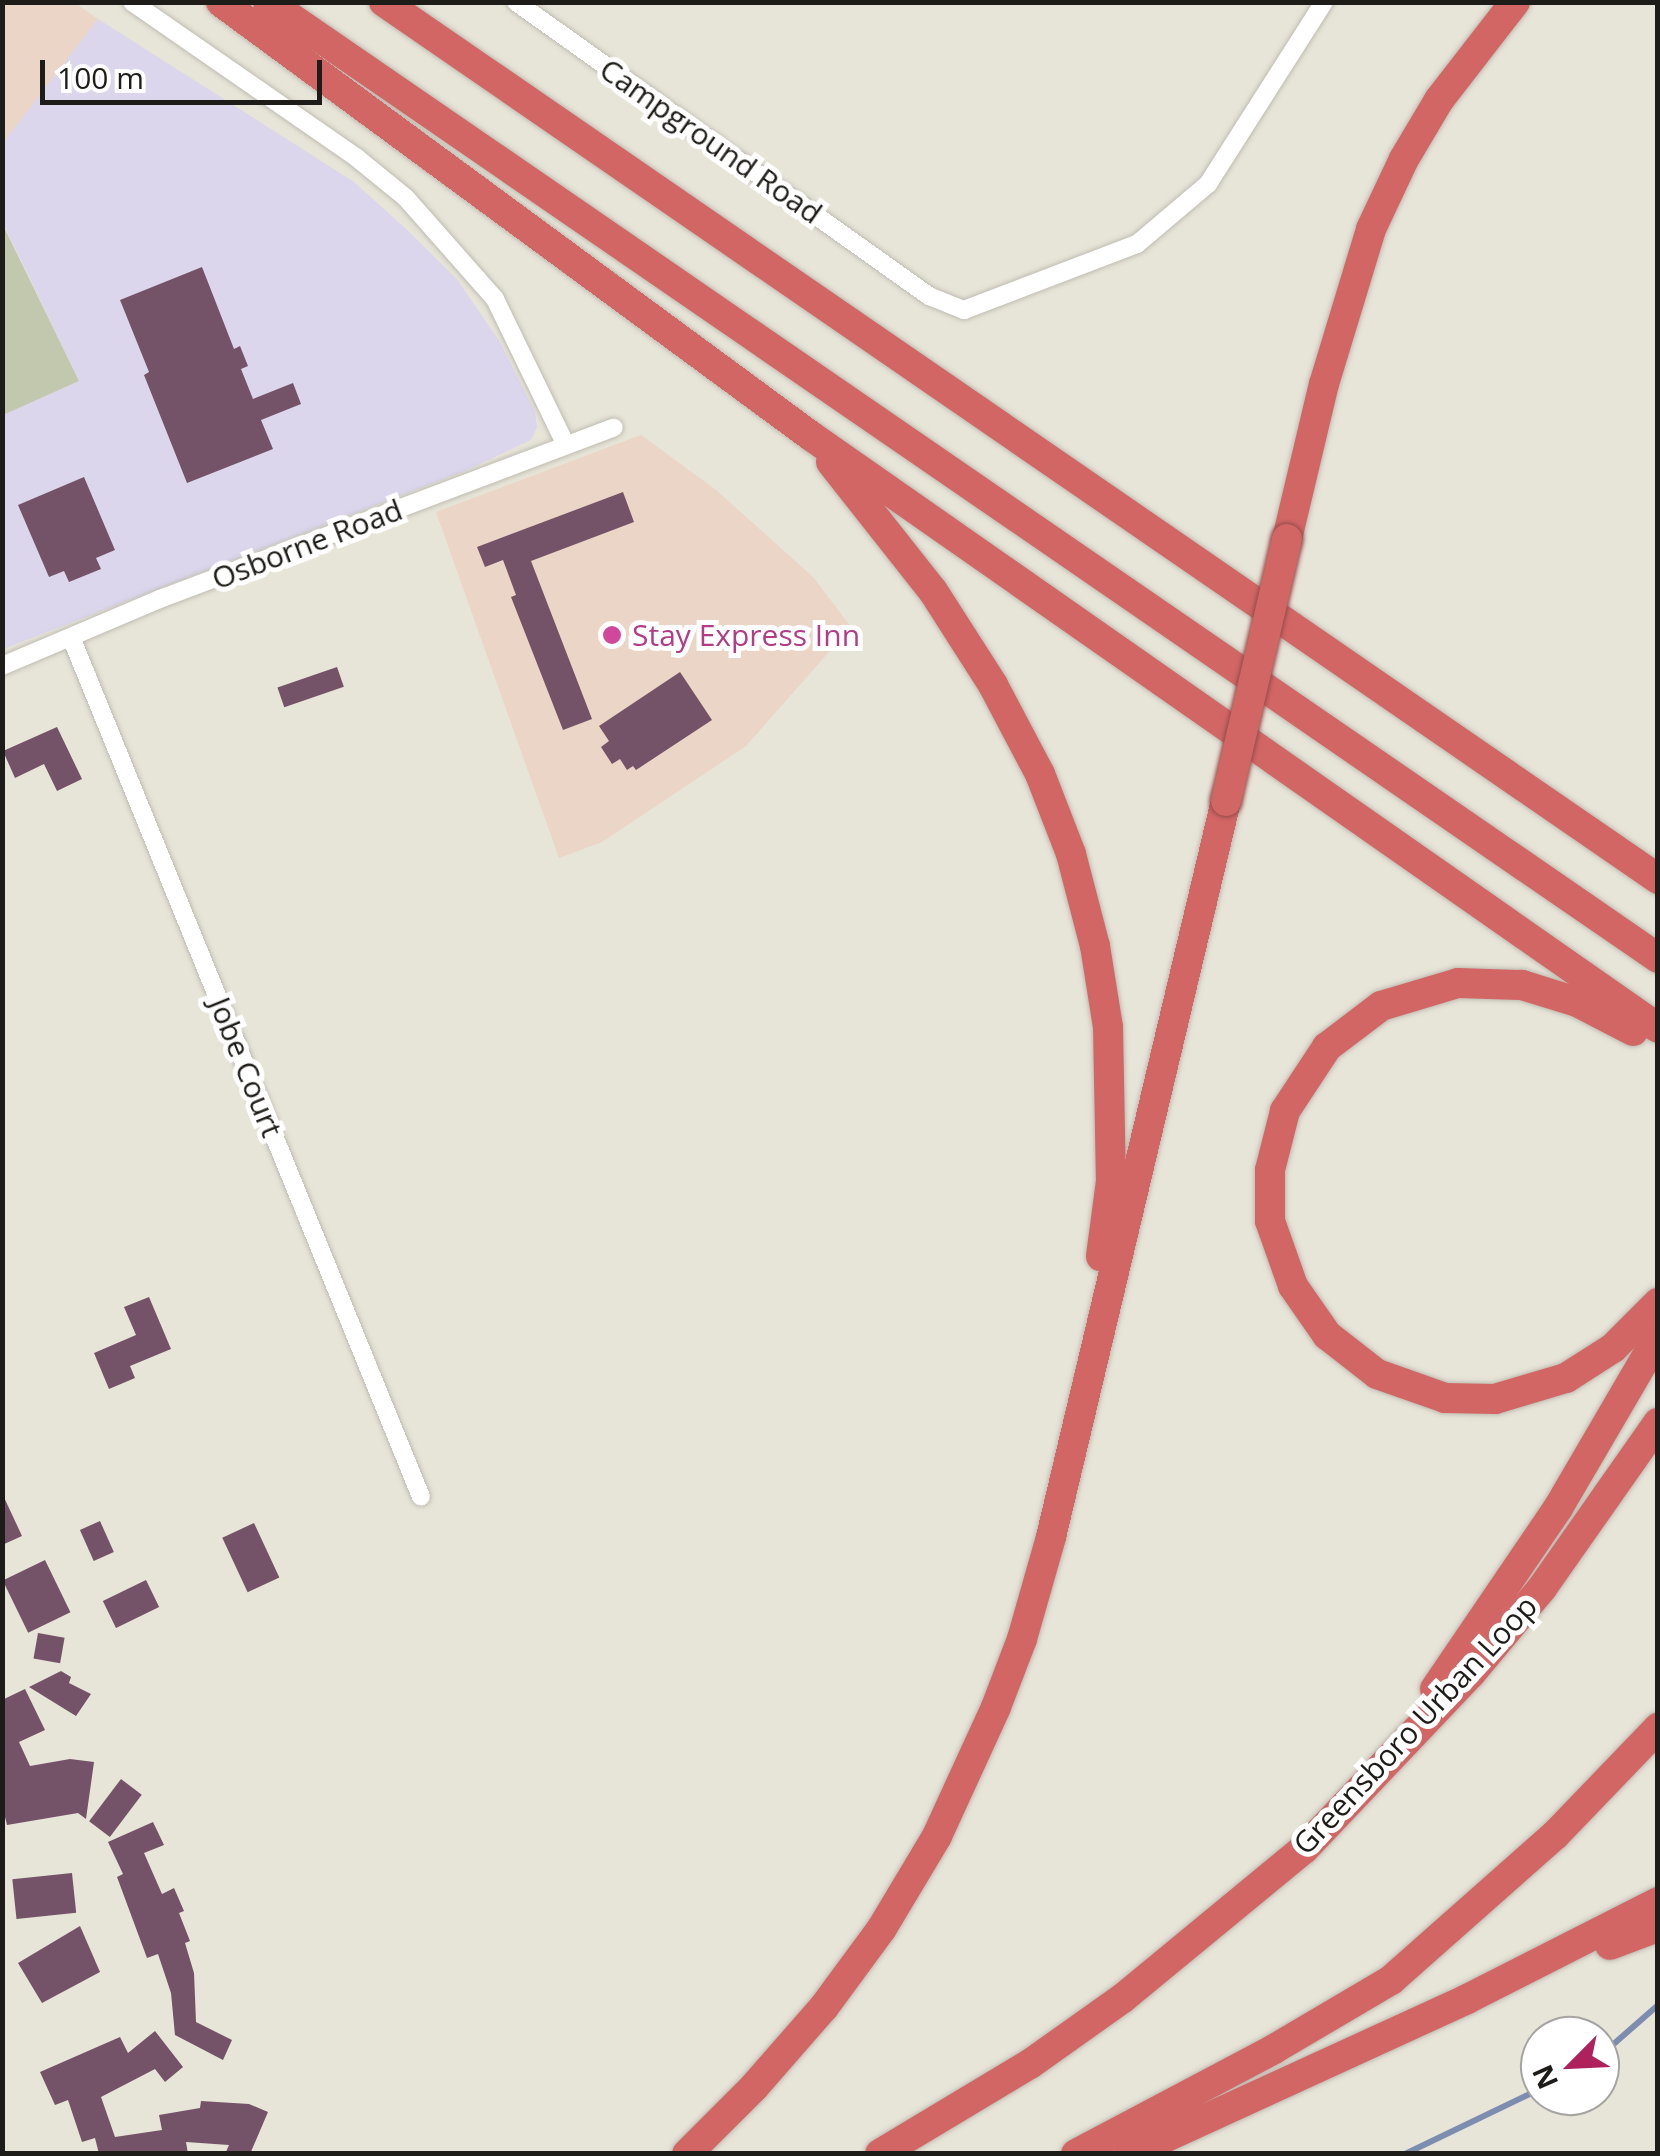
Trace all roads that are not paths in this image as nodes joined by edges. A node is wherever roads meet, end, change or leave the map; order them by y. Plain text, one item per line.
1 (132, 2) edge
2 (221, 2) edge
3 (268, 2) edge
4 (384, 2) edge
5 (516, 2) edge
6 (1324, 2) edge
7 (1515, 2) edge
8 (614, 427) dead end
9 (811, 436) junction
10 (566, 445) junction
11 (71, 637) junction
12 (2, 666) edge
13 (1658, 879) edge
14 (1658, 958) edge
15 (1658, 1028) edge
16 (1658, 1046) edge
17 (1658, 1303) edge
18 (1658, 1336) edge
19 (1091, 1374) junction
20 (1658, 1423) edge
21 (421, 1498) dead end
22 (1658, 1728) edge
23 (1377, 1775) junction
24 (1658, 1902) edge
25 (1658, 1927) edge
26 (1467, 1999) junction
27 (687, 2154) edge
28 (880, 2154) edge
29 (1076, 2154) edge
30 (1129, 2154) edge

1 - 10 street
2 - 9 highway
3 - 14 highway
4 - 13 highway
5 - 6 street, Campground Road
7 - 19 highway, bridge
8 - 10 street, Osborne Road
9 - 15 highway
9 - 19 highway
10 - 11 street, Osborne Road
11 - 12 street, Osborne Road
11 - 21 street, Jobe Court
16 - 17 highway
18 - 23 highway
19 - 27 highway
20 - 23 highway, Greensboro Urban Loop
22 - 29 highway
23 - 28 highway, Greensboro Urban Loop
24 - 26 highway
25 - 26 highway
26 - 30 highway

